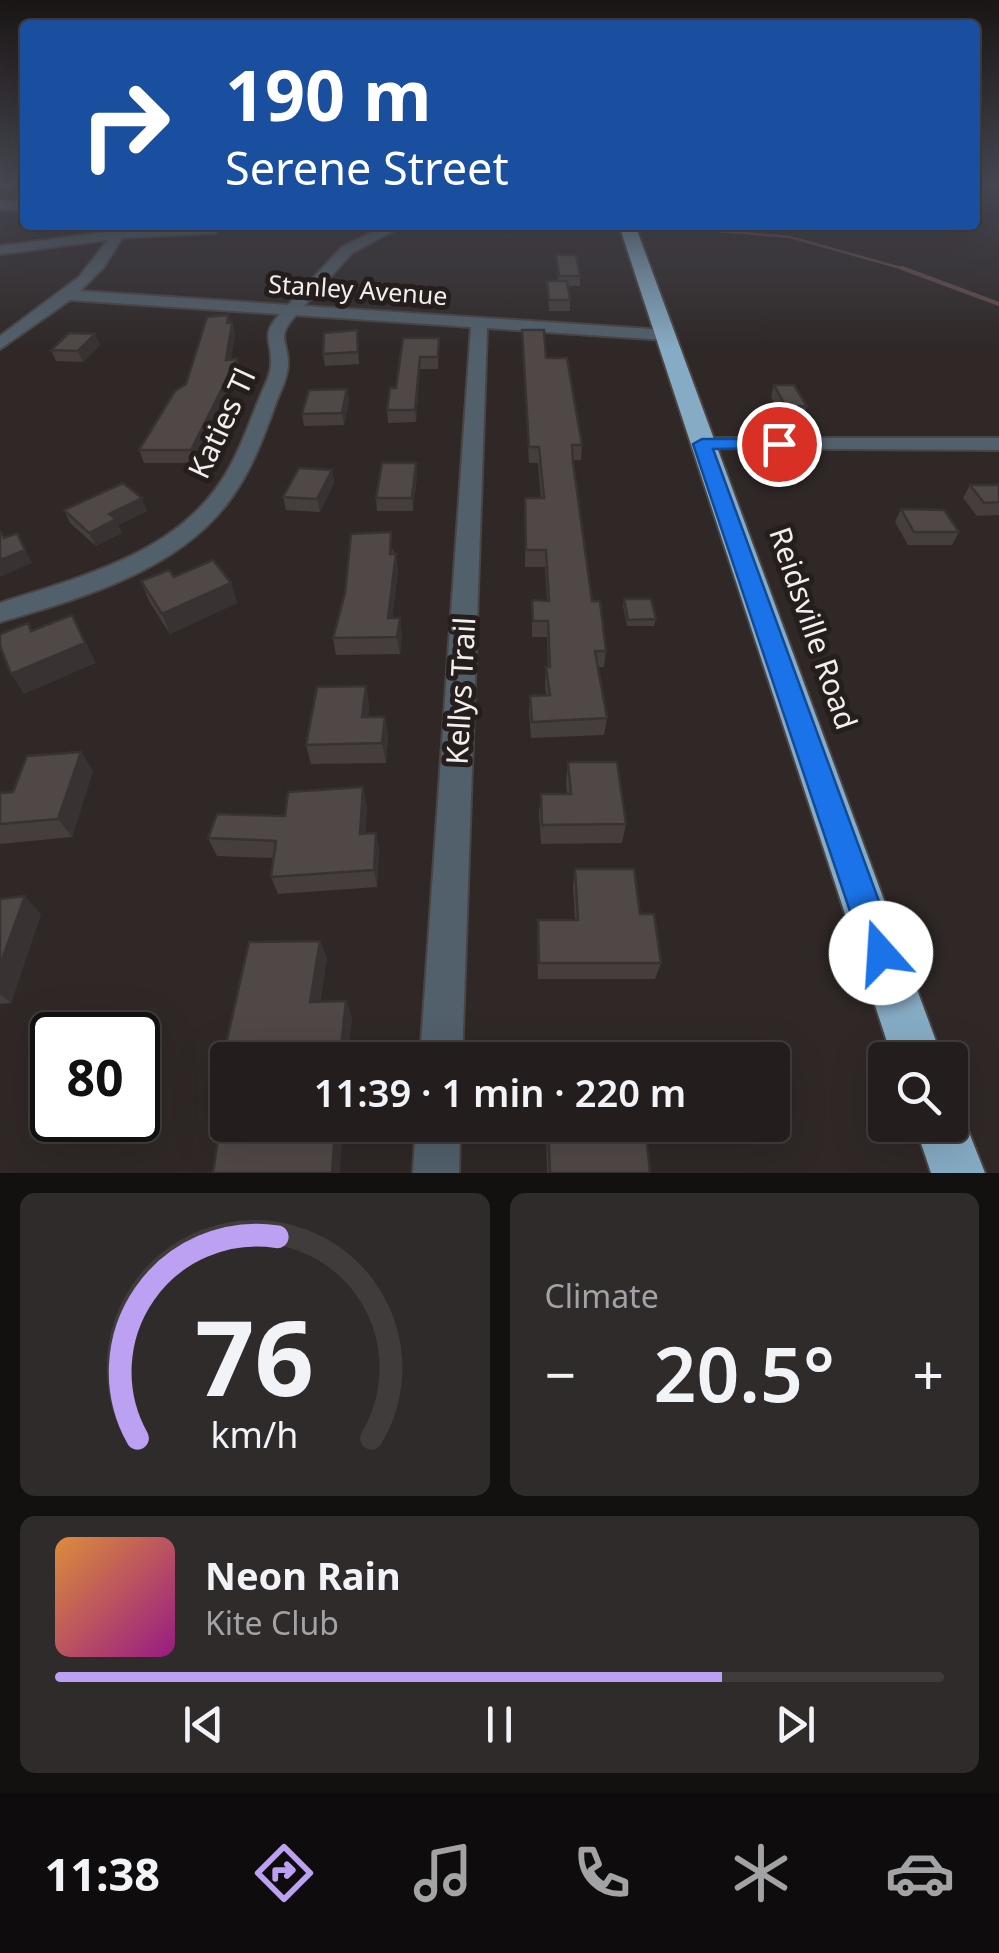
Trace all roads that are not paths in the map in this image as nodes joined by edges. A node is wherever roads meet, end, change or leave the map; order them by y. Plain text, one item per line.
1 (66, 239) edge
2 (112, 239) edge
3 (370, 239) edge
4 (632, 239) edge
5 (0, 250) edge
6 (66, 294) junction
7 (292, 310) junction
8 (479, 322) junction
9 (664, 335) junction
10 (0, 344) edge
11 (702, 444) junction
12 (999, 444) edge
13 (0, 613) edge
14 (443, 1042) edge
15 (912, 1042) edge
16 (437, 1142) edge
17 (947, 1142) edge
18 (436, 1173) edge
19 (958, 1173) edge

1 - 5 street
2 - 6 street
3 - 7 street
4 - 9 highway, Reidsville Road
6 - 7 street, Stanley Avenue
6 - 10 street
7 - 8 street, Stanley Avenue
7 - 13 street, Katies Tl
8 - 9 street, Stanley Avenue
8 - 14 street, Kellys Trail
9 - 11 highway, Reidsville Road
11 - 12 street
11 - 15 highway, Reidsville Road
16 - 18 street
17 - 19 highway

